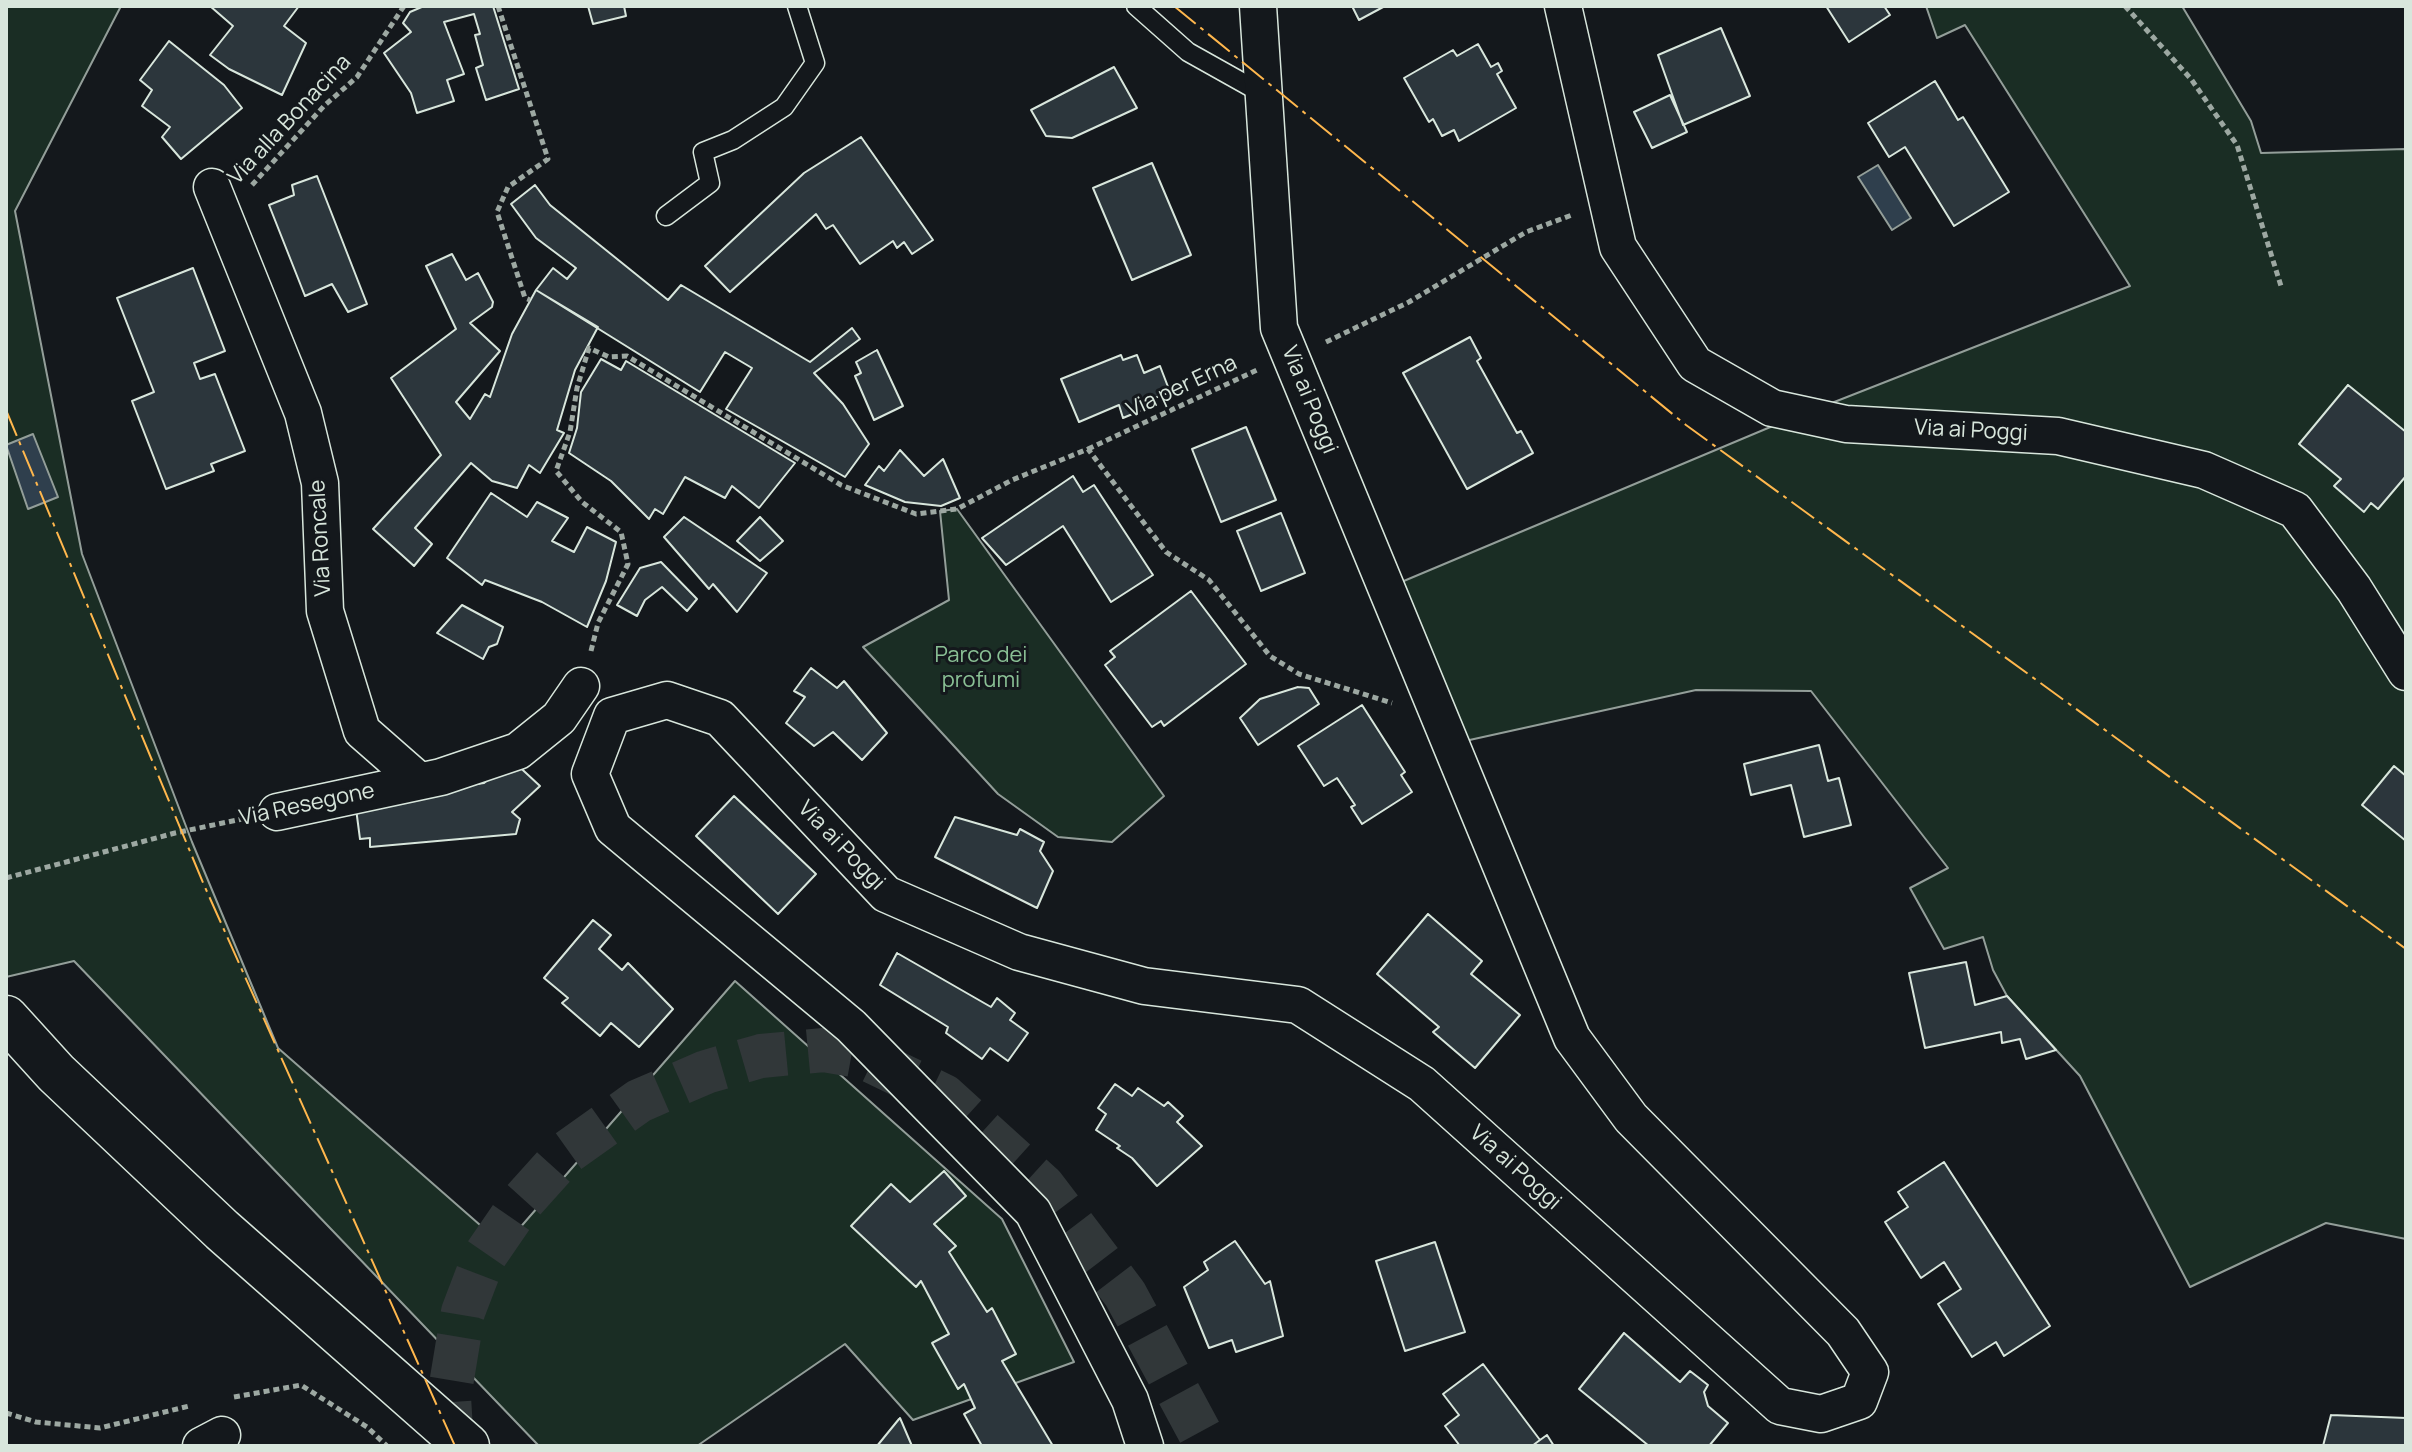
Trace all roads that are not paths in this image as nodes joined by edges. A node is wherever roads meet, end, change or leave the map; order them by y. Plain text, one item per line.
1 (797, 6) edge
2 (1136, 6) edge
3 (1258, 6) edge
4 (1563, 6) edge
5 (1263, 94) junction
6 (218, 200) road end
7 (666, 216) dead end
8 (2406, 672) edge
9 (581, 686) road end
10 (559, 718) junction
11 (603, 741) junction
12 (419, 781) junction
13 (277, 812) road end
14 (6, 1018) edge
15 (467, 1446) edge
16 (1145, 1446) edge

1 - 7 lane
2 - 5 lane
3 - 5 street, Via ai Poggi
4 - 8 street, Via ai Poggi
5 - 11 street, Via ai Poggi
6 - 12 street, Via Roncale
9 - 10 street, Via Resegone
10 - 11 street
10 - 12 street, Via Resegone
11 - 16 street, Via ai Poggi
12 - 13 street, Via Resegone
14 - 15 highway

